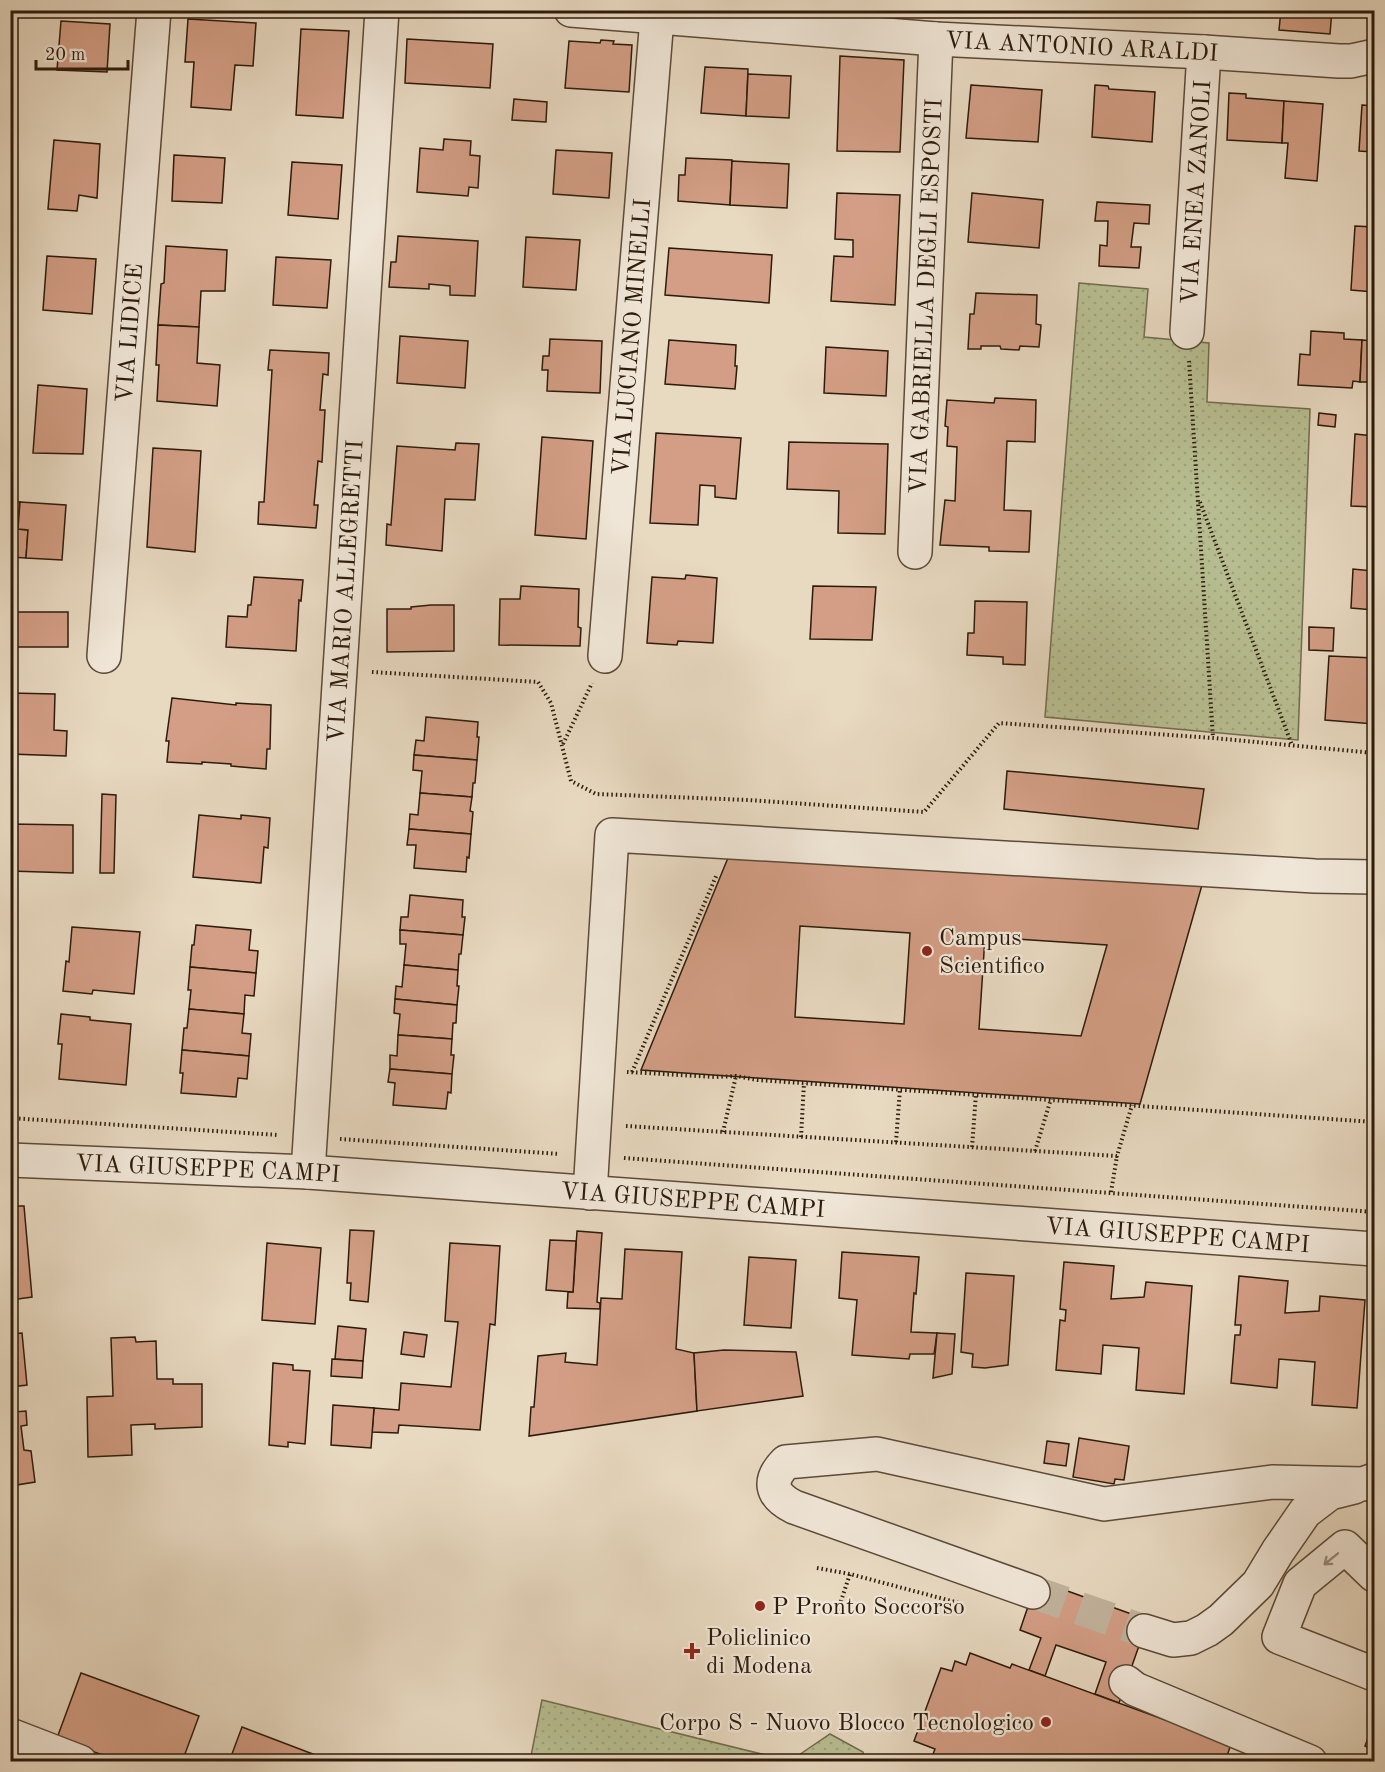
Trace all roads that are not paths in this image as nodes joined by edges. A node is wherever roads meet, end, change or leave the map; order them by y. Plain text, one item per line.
1 (154, 10) edge
2 (382, 10) edge
3 (572, 10) edge
4 (657, 18) junction
5 (936, 39) junction
6 (1204, 52) junction
7 (1374, 56) edge
8 (1187, 332) road end
9 (915, 552) dead end
10 (104, 656) dead end
11 (605, 656) road end
12 (1374, 877) edge
13 (10, 1160) edge
14 (308, 1172) junction
15 (590, 1192) junction
16 (1374, 1249) edge
17 (1369, 1482) edge
18 (1374, 1575) edge
19 (1033, 1592) tunnel mouth
20 (1144, 1631) tunnel mouth
21 (1374, 1674) edge
22 (1126, 1682) dead end
23 (10, 1735) edge
24 (80, 1761) edge
25 (1310, 1761) edge

1 - 10 street, VIA LIDICE
2 - 14 street, VIA MARIO ALLEGRETTI
3 - 4 street, VIA ANTONIO ARALDI
4 - 5 street, VIA ANTONIO ARALDI
4 - 11 street, VIA LUCIANO MINELLI
5 - 6 street, VIA ANTONIO ARALDI
5 - 9 street, VIA GABRIELLA DEGLI ESPOSTI
6 - 7 street, VIA ANTONIO ARALDI
6 - 8 street, VIA ENEA ZANOLI
12 - 15 street
13 - 14 street, VIA GIUSEPPE CAMPI
14 - 15 street, VIA GIUSEPPE CAMPI
15 - 16 street, VIA GIUSEPPE CAMPI
17 - 19 street
17 - 20 street
18 -> 21 street
22 - 25 street
23 - 24 street

